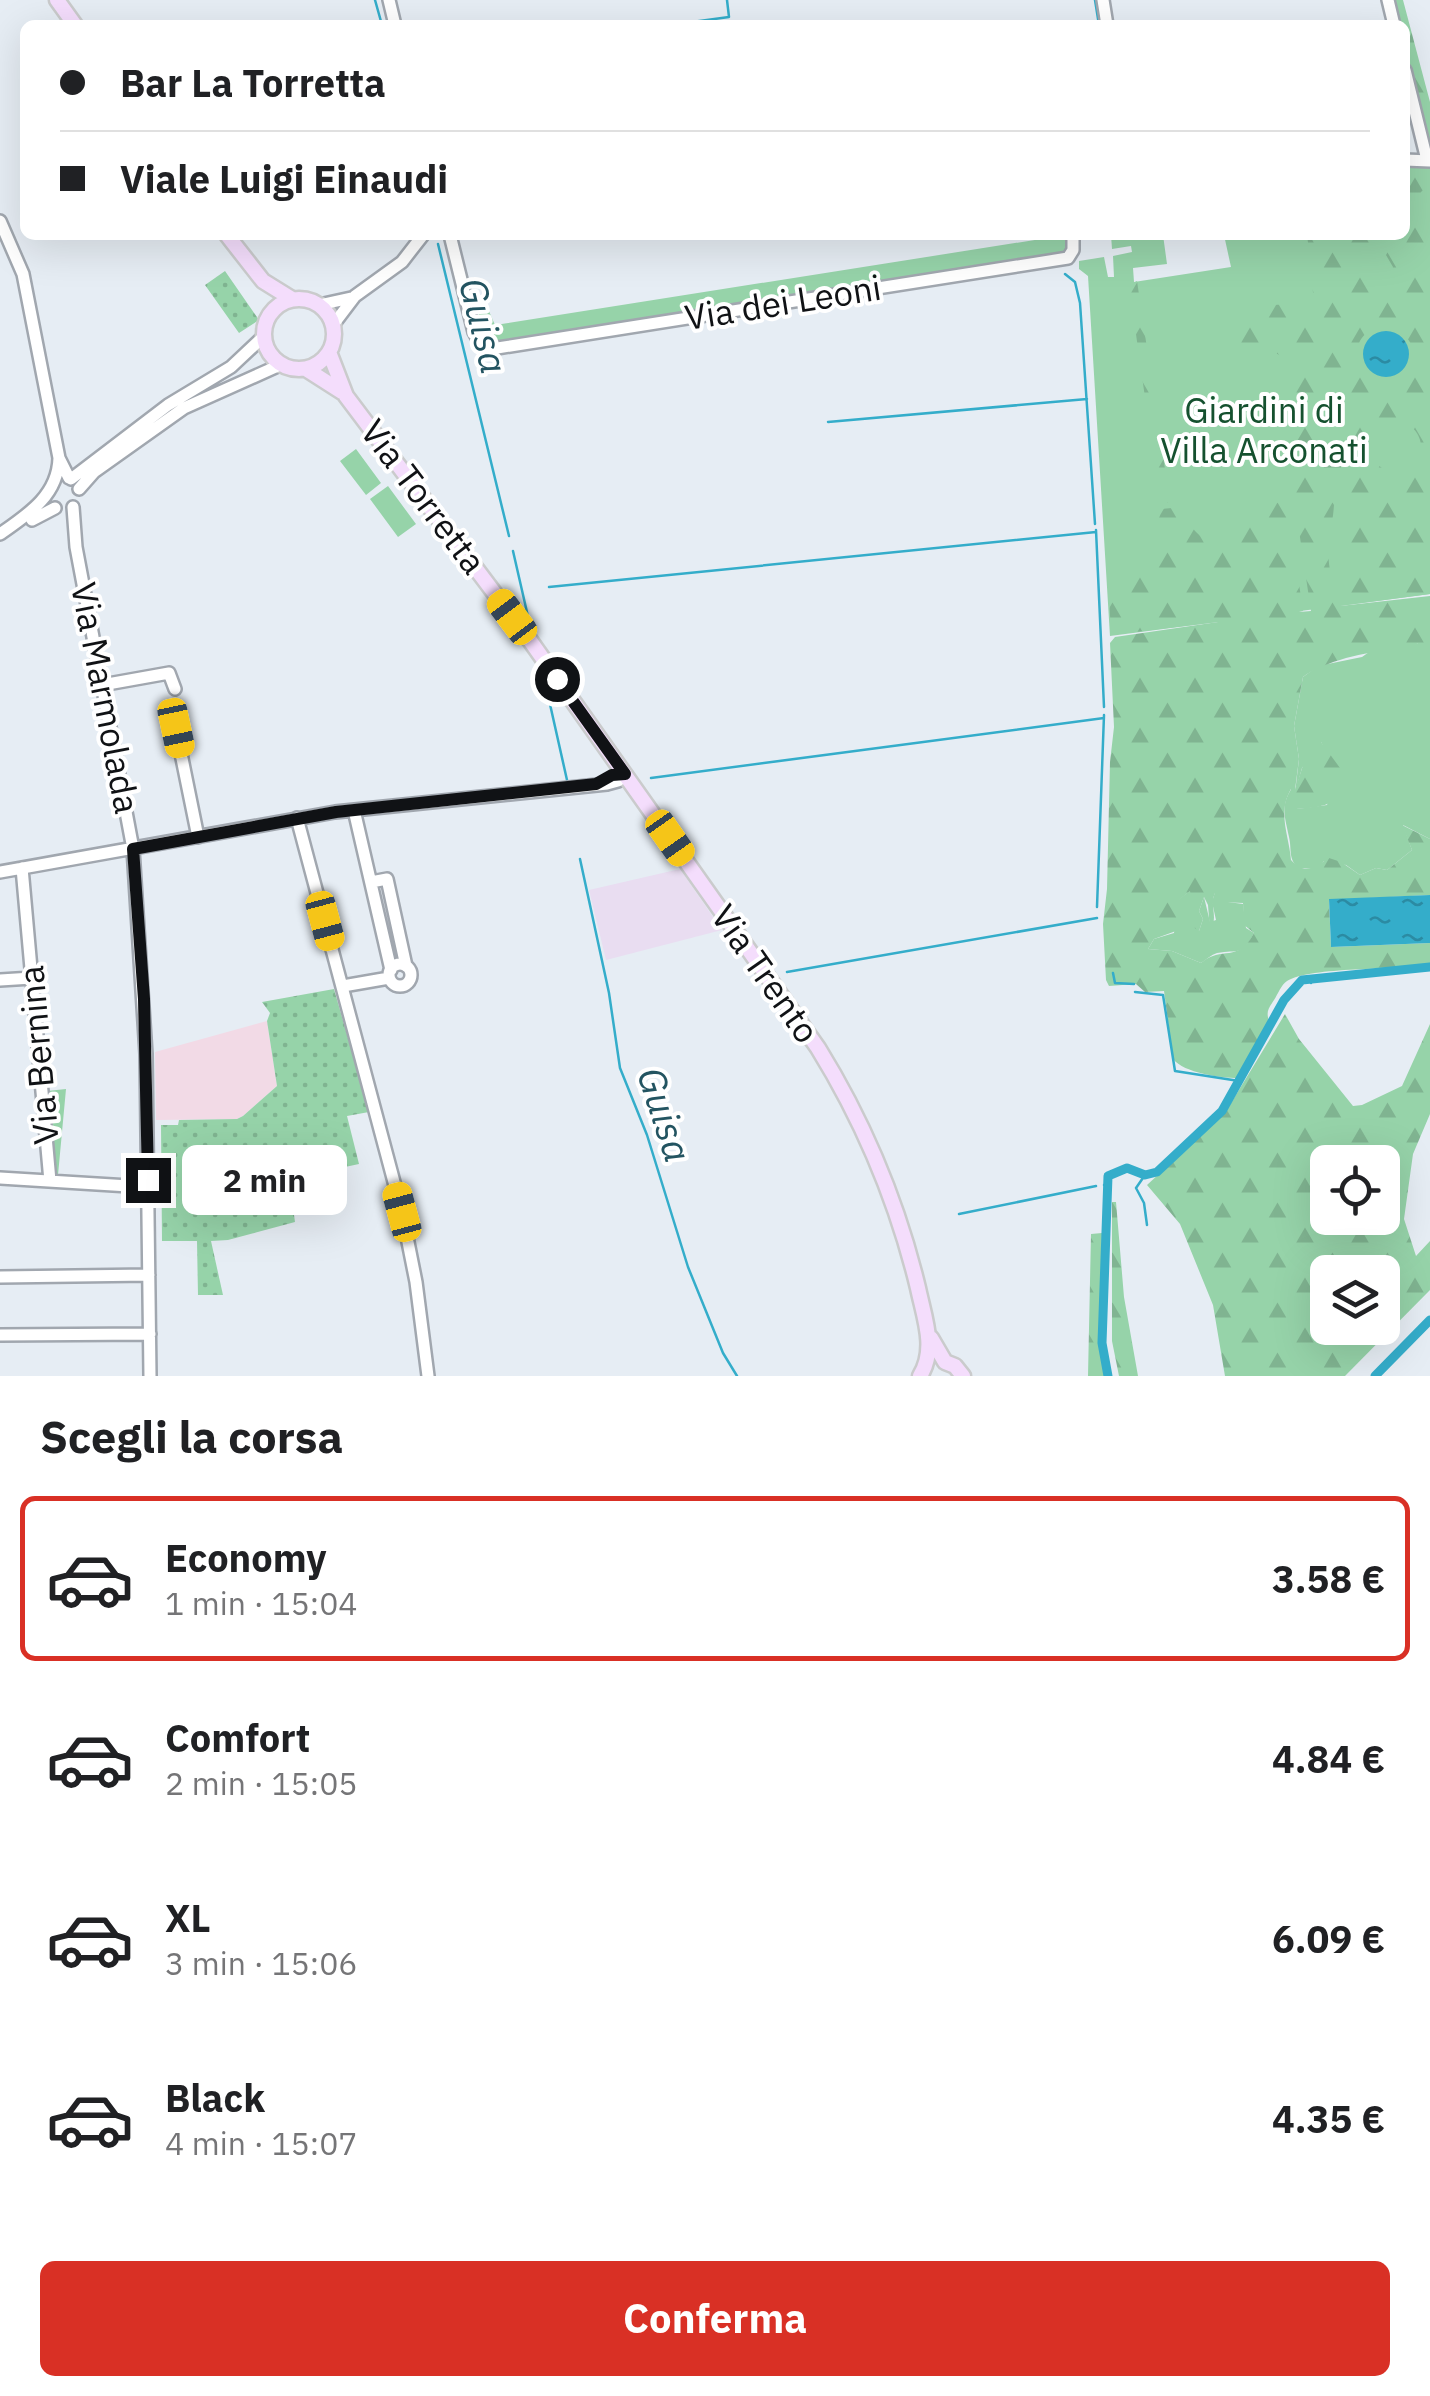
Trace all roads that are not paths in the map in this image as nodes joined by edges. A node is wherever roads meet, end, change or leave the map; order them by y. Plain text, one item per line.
1 (1410, 90) edge
2 (1428, 160) edge
3 (0, 221) edge
4 (231, 240) edge
5 (418, 240) edge
6 (451, 240) edge
7 (1073, 240) edge
8 (260, 281) junction
9 (355, 296) junction
10 (292, 299) junction
11 (319, 305) junction
12 (267, 318) junction
13 (333, 325) junction
14 (263, 337) junction
15 (329, 352) junction
16 (280, 365) junction
17 (306, 369) junction
18 (346, 396) junction
19 (69, 481) junction
20 (47, 496) junction
21 (63, 509) junction
22 (0, 537) edge
23 (535, 648) joint
24 (102, 685) junction
25 (175, 689) dead end
26 (175, 724) dead end
27 (625, 774) junction
28 (354, 810) junction
29 (298, 818) junction
30 (198, 836) junction
31 (133, 849) junction
32 (22, 868) junction
33 (0, 872) edge
34 (371, 882) junction
35 (406, 966) junction
36 (390, 974) junction
37 (32, 978) junction
38 (0, 980) edge
39 (343, 986) junction
40 (0, 1178) edge
41 (148, 1180) junction
42 (50, 1181) junction
43 (129, 1186) junction
44 (148, 1194) junction
45 (149, 1274) junction
46 (0, 1277) edge
47 (928, 1333) junction
48 (150, 1334) junction
49 (0, 1335) edge
50 (946, 1362) junction
51 (923, 1372) edge
52 (150, 1376) edge
53 (428, 1376) edge
54 (963, 1376) edge

1 - 2 street
3 - 19 street
4 - 8 main road
5 - 9 street
6 - 7 street, Via dei Leoni
8 - 10 main road
8 - 12 main road
9 - 11 street
9 - 13 street
10 - 11 main road
10 - 12 main road
11 - 13 main road
12 - 14 main road
13 - 15 main road
14 - 16 main road
14 - 19 street
15 - 17 main road
15 - 18 main road, Via Torretta
16 - 17 main road
16 - 19 street
17 - 18 main road, Via Torretta
18 - 23 main road, Via Torretta
19 - 20 street
19 - 21 street
20 - 21 street
20 - 22 street
21 - 22 street
21 - 24 street, Via Marmolada
23 - 27 main road, Via Trento
24 - 25 street
24 - 31 street, Via Marmolada
26 - 30 street
27 - 28 street
27 - 47 main road, Via Trento
28 - 29 street
28 - 34 street
29 - 30 street
29 - 39 street
30 - 31 street
31 - 32 street
31 - 41 street, Via Marmolada
32 - 33 street
32 - 37 street, Via Bernina
34 - 35 street
34 - 36 street
35 - 36 street
35 - 36 street
36 - 39 street
37 - 38 street
37 - 42 street, Via Bernina
39 - 53 street
40 - 42 street
41 - 43 street
41 - 44 street, Via Marmolada
42 - 43 street
43 - 44 street
44 - 45 street, Via Marmolada
45 - 46 street
45 - 48 street, Via Marmolada
47 - 50 main road, Via Trento
47 - 51 main road, Via Trento
48 - 49 street
48 - 52 street, Via Marmolada
50 - 51 main road, Via Trento
50 - 54 main road, Via Trento

